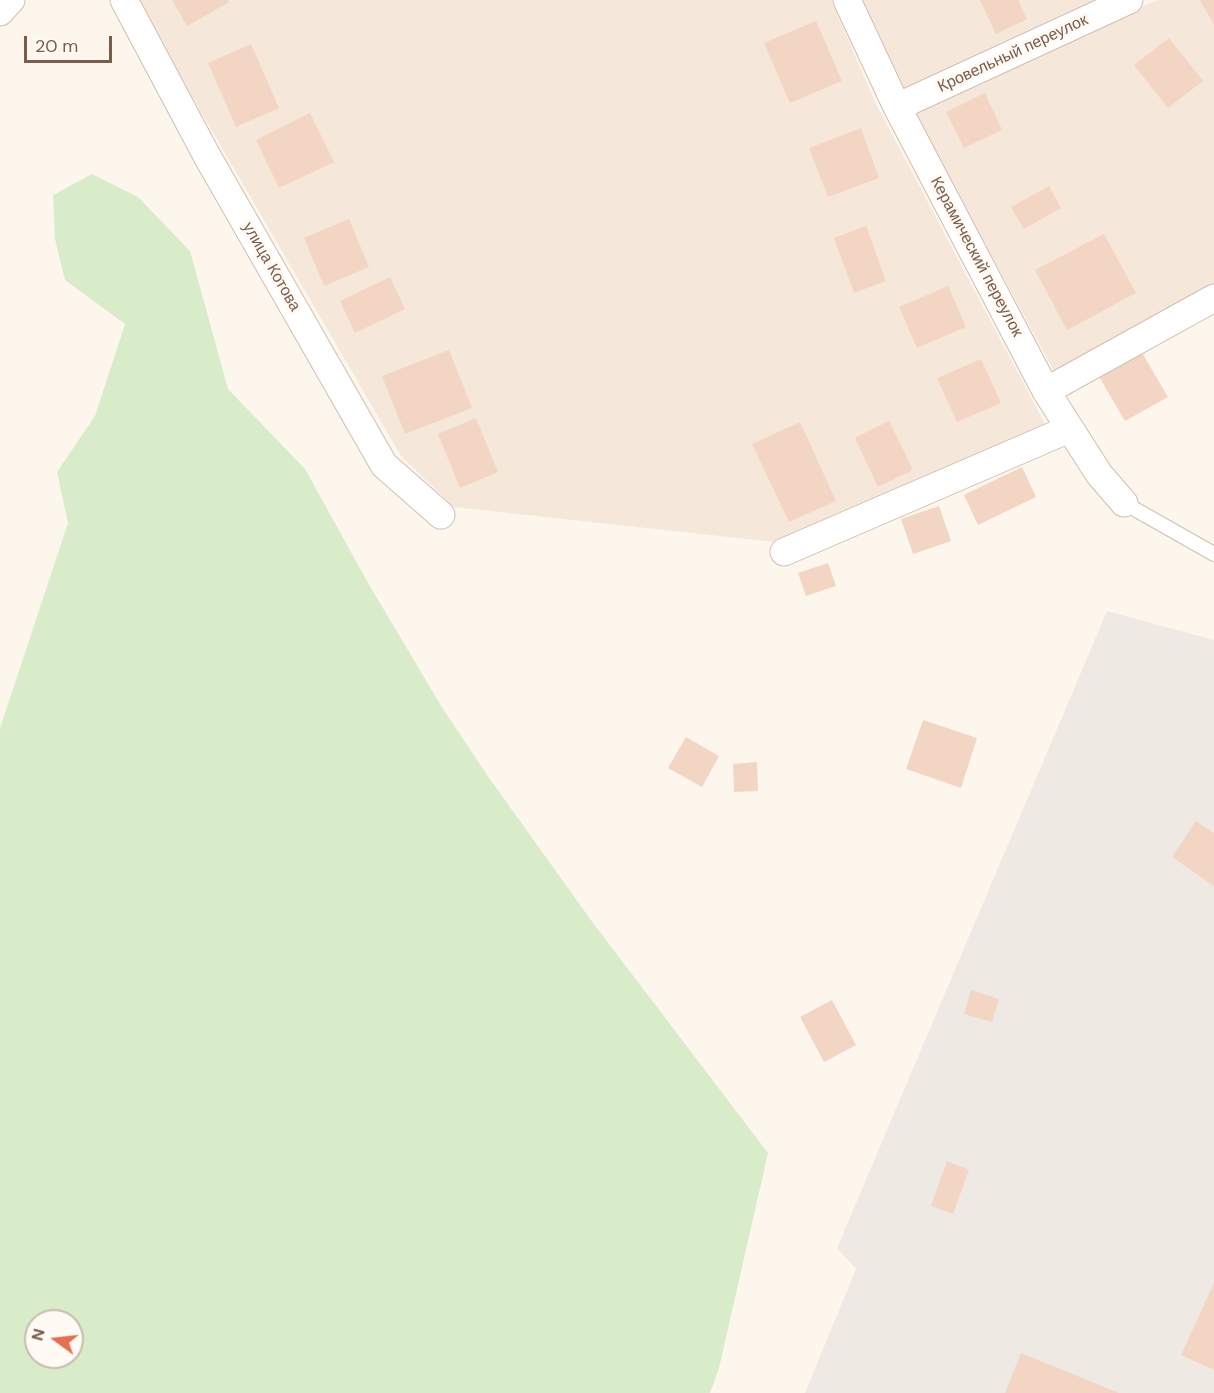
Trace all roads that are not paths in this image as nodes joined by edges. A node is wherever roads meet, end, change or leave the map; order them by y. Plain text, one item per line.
1 (11, 0) edge
2 (124, 0) edge
3 (847, 0) edge
4 (1129, 0) edge
5 (0, 12) edge
6 (897, 107) junction
7 (1214, 298) edge
8 (1046, 391) junction
9 (1069, 429) junction
10 (1124, 503) joint
11 (441, 515) dead end
12 (784, 552) dead end
13 (1214, 554) edge

1 - 5 street
2 - 11 street, улица Котова
3 - 6 street, Керамический переулок
4 - 6 street, Кровельный переулок
6 - 8 street, Керамический переулок
7 - 8 street
8 - 9 street, Керамический переулок
9 - 10 street, Керамический переулок
9 - 12 street
10 - 13 lane

